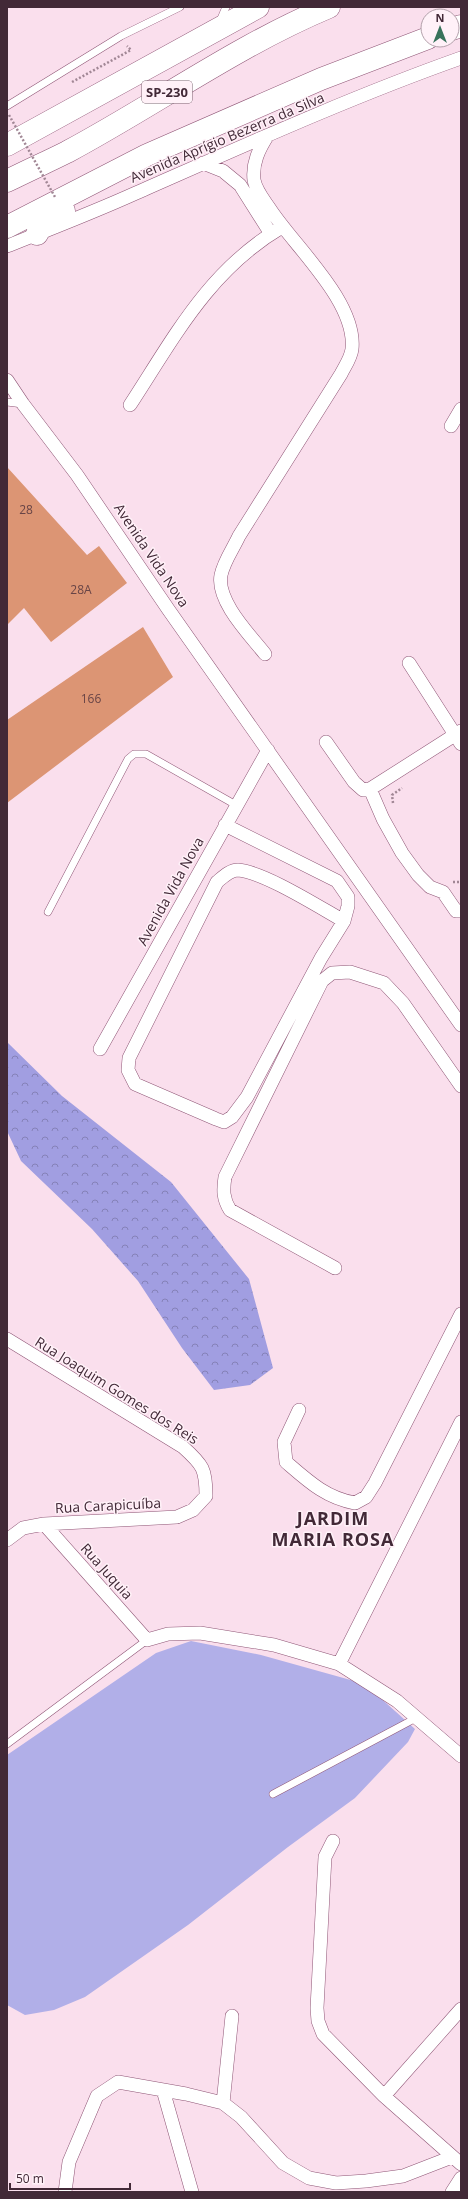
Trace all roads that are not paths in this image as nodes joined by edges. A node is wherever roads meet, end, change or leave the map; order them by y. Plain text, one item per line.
1 (180, 7) edge
2 (226, 7) edge
3 (258, 7) edge
4 (329, 7) edge
5 (217, 28) junction
6 (420, 41) edge
7 (461, 58) edge
8 (7, 106) edge
9 (255, 106) junction
10 (268, 135) junction
11 (7, 145) edge
12 (203, 163) junction
13 (7, 181) edge
14 (7, 226) edge
15 (277, 230) junction
16 (38, 234) junction
17 (7, 246) edge
18 (7, 380) edge
19 (7, 402) edge
20 (23, 404) junction
21 (130, 405) dead end
22 (461, 409) edge
23 (451, 426) dead end
24 (265, 654) dead end
25 (409, 662) dead end
26 (459, 736) edge
27 (326, 742) dead end
28 (268, 750) junction
29 (370, 789) junction
30 (236, 805) junction
31 (225, 825) junction
32 (461, 911) edge
33 (48, 912) dead end
34 (344, 921) junction
35 (461, 1025) edge
36 (100, 1049) dead end
37 (461, 1086) edge
38 (335, 1268) dead end
39 (461, 1314) edge
40 (7, 1339) edge
41 (299, 1410) dead end
42 (461, 1422) edge
43 (206, 1496) joint
44 (44, 1524) junction
45 (7, 1540) edge
46 (147, 1640) junction
47 (339, 1664) junction
48 (416, 1718) junction
49 (7, 1744) edge
50 (461, 1756) edge
51 (273, 1794) dead end
52 (333, 1841) dead end
53 (461, 2009) edge
54 (232, 2016) dead end
55 (163, 2090) junction
56 (384, 2096) junction
57 (223, 2103) junction
58 (457, 2160) edge
59 (461, 2178) edge
60 (65, 2192) edge
61 (192, 2192) edge
62 (452, 2192) edge

1 - 8 lane
2 - 5 lane
3 - 5 highway, SP-230
4 - 13 highway, SP-230
5 - 11 highway, SP-230
6 - 9 highway
7 - 10 street, Avenida Aprígio Bezerra da Silva
9 - 14 highway
9 - 16 highway
10 - 12 street, Avenida Aprígio Bezerra da Silva
10 - 15 street
12 - 15 street
12 - 16 street, Avenida Aprígio Bezerra da Silva
15 - 21 street
15 - 24 street
16 - 17 street, Avenida Aprígio Bezerra da Silva
18 - 20 street, Avenida Vida Nova
19 - 20 lane
20 - 28 street, Avenida Vida Nova
22 - 23 street
25 - 26 street
26 - 29 street
27 - 29 street
28 - 30 street, Avenida Vida Nova
28 - 35 street, Avenida Vida Nova
29 - 32 street
30 - 31 street, Avenida Vida Nova
30 - 33 lane
31 - 34 street
31 - 36 street, Avenida Vida Nova
34 - 34 street
37 - 38 street
39 - 41 street
40 - 43 street, Rua Joaquim Gomes dos Reis
42 - 47 street
43 - 44 street, Rua Carapicuíba
44 - 45 street, Rua Carapicuíba
44 - 46 street, Rua Juquia
46 - 47 street
46 - 49 lane
47 - 48 street
48 - 50 street
48 - 51 lane
52 - 56 street
53 - 56 street
54 - 57 street
55 - 57 street
55 - 60 street
55 - 61 street
56 - 58 street
57 - 58 street
59 - 62 street

